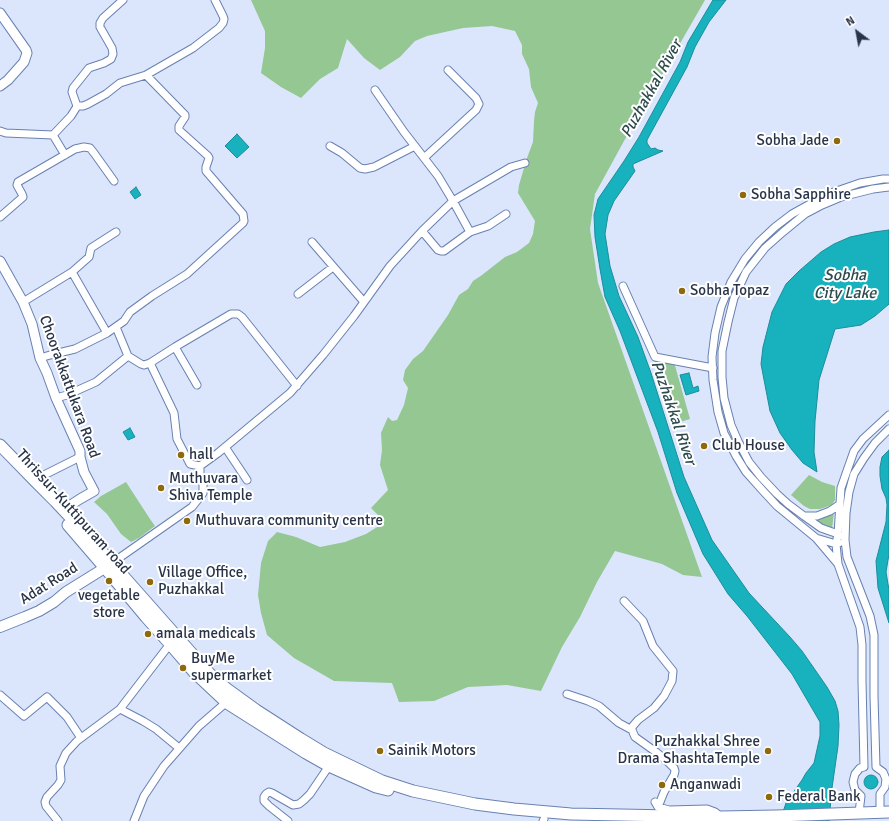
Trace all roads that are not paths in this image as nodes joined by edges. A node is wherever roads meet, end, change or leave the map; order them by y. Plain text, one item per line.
1 (123, 0) edge
2 (215, 0) edge
3 (0, 13) edge
4 (448, 70) dead end
5 (146, 75) junction
6 (0, 86) edge
7 (376, 90) dead end
8 (77, 106) junction
9 (0, 131) edge
10 (53, 135) junction
11 (330, 146) dead end
12 (415, 146) junction
13 (65, 155) junction
14 (424, 158) junction
15 (525, 163) dead end
16 (889, 179) edge
17 (114, 180) dead end
18 (889, 188) edge
19 (453, 201) junction
20 (506, 214) dead end
21 (0, 217) edge
22 (422, 231) junction
23 (116, 232) dead end
24 (470, 232) junction
25 (312, 242) dead end
26 (0, 261) edge
27 (333, 267) junction
28 (72, 272) junction
29 (623, 286) dead end
30 (298, 294) dead end
31 (23, 302) junction
32 (364, 302) junction
33 (116, 327) junction
34 (108, 333) junction
35 (175, 347) junction
36 (128, 356) junction
37 (40, 358) junction
38 (150, 363) junction
39 (712, 368) junction
40 (197, 385) dead end
41 (297, 386) junction
42 (56, 398) junction
43 (889, 415) edge
44 (889, 429) edge
45 (0, 445) edge
46 (225, 447) junction
47 (0, 454) edge
48 (80, 457) junction
49 (200, 466) junction
50 (34, 480) junction
51 (248, 480) dead end
52 (839, 505) junction
53 (63, 510) junction
54 (804, 516) junction
55 (838, 534) junction
56 (816, 538) junction
57 (845, 540) junction
58 (836, 544) junction
59 (838, 564) junction
60 (109, 566) junction
61 (624, 601) dead end
62 (0, 626) edge
63 (170, 644) junction
64 (0, 694) edge
65 (235, 694) junction
66 (567, 694) dead end
67 (226, 703) junction
68 (120, 709) junction
69 (632, 730) junction
70 (81, 738) junction
71 (179, 748) junction
72 (329, 766) junction
73 (886, 812) edge
74 (859, 813) junction
75 (721, 817) junction
76 (544, 820) edge
77 (58, 821) edge
78 (134, 821) edge
79 (288, 821) edge
80 (576, 821) edge

1 - 8 street
2 - 5 street
3 - 6 street
4 - 14 street
5 - 8 street
5 - 33 street
7 - 12 street
8 - 10 street
9 - 10 street
10 - 13 street
11 - 12 street
12 - 14 street
13 - 17 street
13 - 21 street
14 - 19 street
15 - 19 street
16 - 39 street
18 - 54 street
19 - 22 street
19 - 24 street
20 - 24 street
22 - 24 street
22 - 32 street
23 - 28 street
25 - 27 street
26 - 31 street, Choorakkattukara Road
27 - 30 street
27 - 32 street
28 - 31 street
28 - 34 street
29 - 39 street
31 - 37 street, Choorakkattukara Road
32 - 41 street
33 - 34 street
33 - 36 street
34 - 37 street
35 - 38 street
35 - 40 street
35 - 41 street
36 - 38 street
36 - 42 street
37 - 42 street, Choorakkattukara Road
38 - 49 street
39 - 56 street
41 - 46 street
42 - 48 street, Choorakkattukara Road
43 - 52 street
44 - 57 street
45 - 50 main road
46 - 49 street
46 - 51 street
47 - 60 main road, Thrissur-Kuttipuram road
48 - 50 street
48 - 53 street, Choorakkattukara Road
49 - 60 street
50 - 53 main road
52 - 54 street
52 - 55 street
53 - 60 main road
54 - 55 street
55 - 57 street
55 - 58 street
56 - 58 street
56 - 59 street
57 - 58 street
57 - 73 street
58 - 59 street
59 - 74 street
60 - 62 main road, Adat Road
60 - 63 main road, Thrissur-Kuttipuram road
60 - 65 main road
61 - 69 street
63 - 67 main road, Thrissur-Kuttipuram road
63 - 68 street
64 - 70 street
65 - 67 street
65 - 75 main road
66 - 69 street
67 - 71 street
67 - 72 main road, Thrissur-Kuttipuram road
68 - 70 street
68 - 71 street
69 - 75 street
70 - 77 street
71 - 78 street
72 - 76 main road, Thrissur-Kuttipuram road
72 - 79 street
73 - 74 main road
74 - 75 main road
76 - 80 main road, Thrissur-Kuttipuram road

